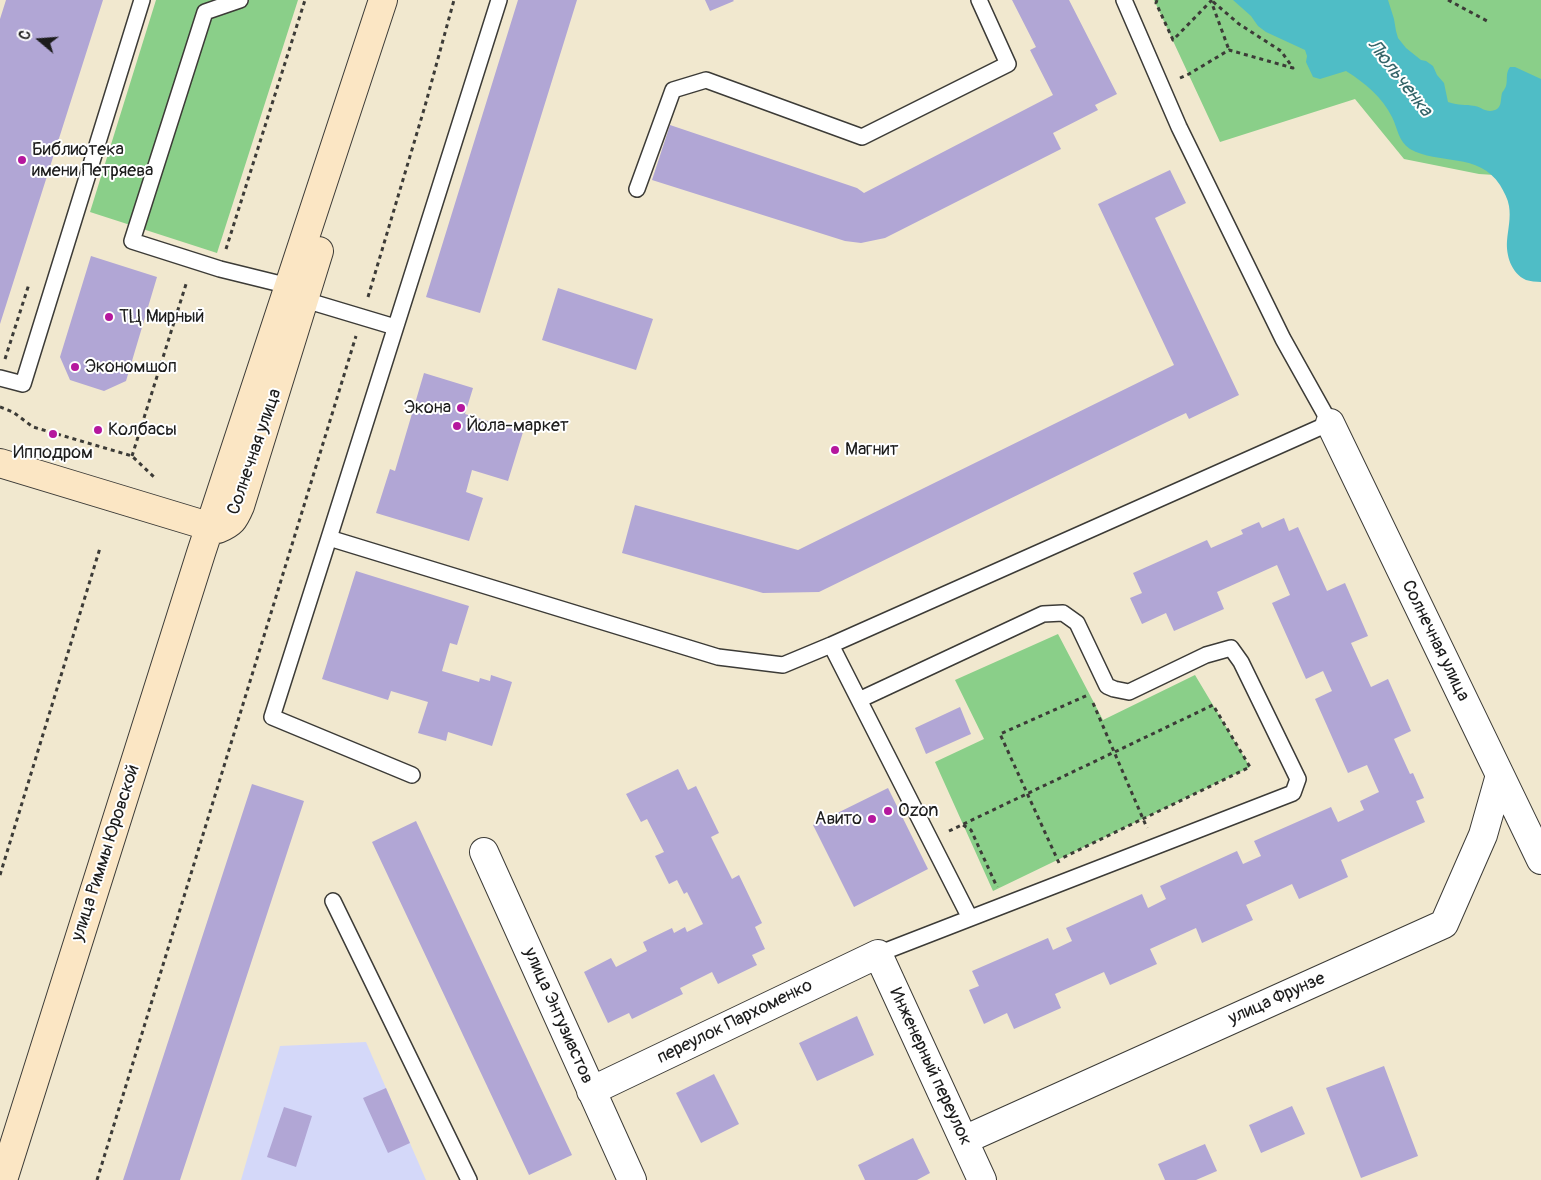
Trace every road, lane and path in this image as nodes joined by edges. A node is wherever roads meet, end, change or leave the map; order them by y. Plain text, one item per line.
1 (142, 0) edge
2 (240, 0) edge
3 (305, 0) edge
4 (383, 0) edge
5 (454, 0) edge
6 (499, 0) edge
7 (979, 0) edge
8 (1124, 0) edge
9 (1158, 0) edge
10 (1211, 0) edge
11 (1448, 0) edge
12 (1489, 22) dead end
13 (1229, 50) junction
14 (1161, 85) junction
15 (637, 189) dead end
16 (193, 260) junction
17 (220, 269) junction
18 (297, 293) junction
19 (361, 317) junction
20 (395, 327) junction
21 (0, 378) edge
22 (0, 408) edge
23 (1330, 423) junction
24 (132, 456) junction
25 (0, 463) edge
26 (156, 479) dead end
27 (209, 527) junction
28 (329, 538) junction
29 (100, 548) dead end
30 (831, 645) junction
31 (859, 700) junction
32 (1114, 752) junction
33 (412, 775) dead end
34 (1500, 775) junction
35 (1028, 794) junction
36 (1143, 818) junction
37 (1156, 846) junction
38 (484, 852) dead end
39 (1057, 860) junction
40 (1541, 860) edge
41 (0, 875) edge
42 (1067, 881) junction
43 (998, 889) dead end
44 (333, 901) dead end
45 (970, 918) junction
46 (878, 954) junction
47 (591, 1091) junction
48 (964, 1140) junction
49 (4, 1170) edge
50 (97, 1180) edge
51 (469, 1180) edge
52 (632, 1180) edge
53 (982, 1180) edge

1 - 21 lane
2 - 16 lane
3 - 17 path
4 - 18 main road, Солнечная улица
5 - 19 path
6 - 20 lane
7 - 15 lane
8 - 14 lane
9 - 10 path
10 - 13 path
10 - 13 path
11 - 12 path
13 - 14 path
14 - 23 lane
16 - 17 lane
16 - 24 path
17 - 18 lane
18 - 19 lane
18 - 27 main road, Солнечная улица
19 - 20 lane
19 - 50 path
20 - 28 lane
22 - 24 path
23 - 30 lane
23 - 34 street, Солнечная улица
24 - 26 path
25 - 27 main road
27 - 49 main road, улица Риммы Юровской
28 - 30 lane
28 - 33 lane
29 - 41 path
30 - 31 lane
31 - 37 lane
31 - 45 lane
32 - 35 path
32 - 35 path
32 - 36 path
32 - 36 path
34 - 40 street, Солнечная улица
34 - 48 street, улица Фрунзе
35 - 39 path
35 - 43 path
36 - 37 path
36 - 39 path
37 - 42 lane
38 - 47 street, улица Энтузиастов
39 - 42 path
42 - 45 lane
44 - 51 lane
45 - 46 lane
46 - 47 street, переулок Пархоменко
46 - 48 street, Инженерный переулок
47 - 52 street, улица Энтузиастов
48 - 53 street, Инженерный переулок

